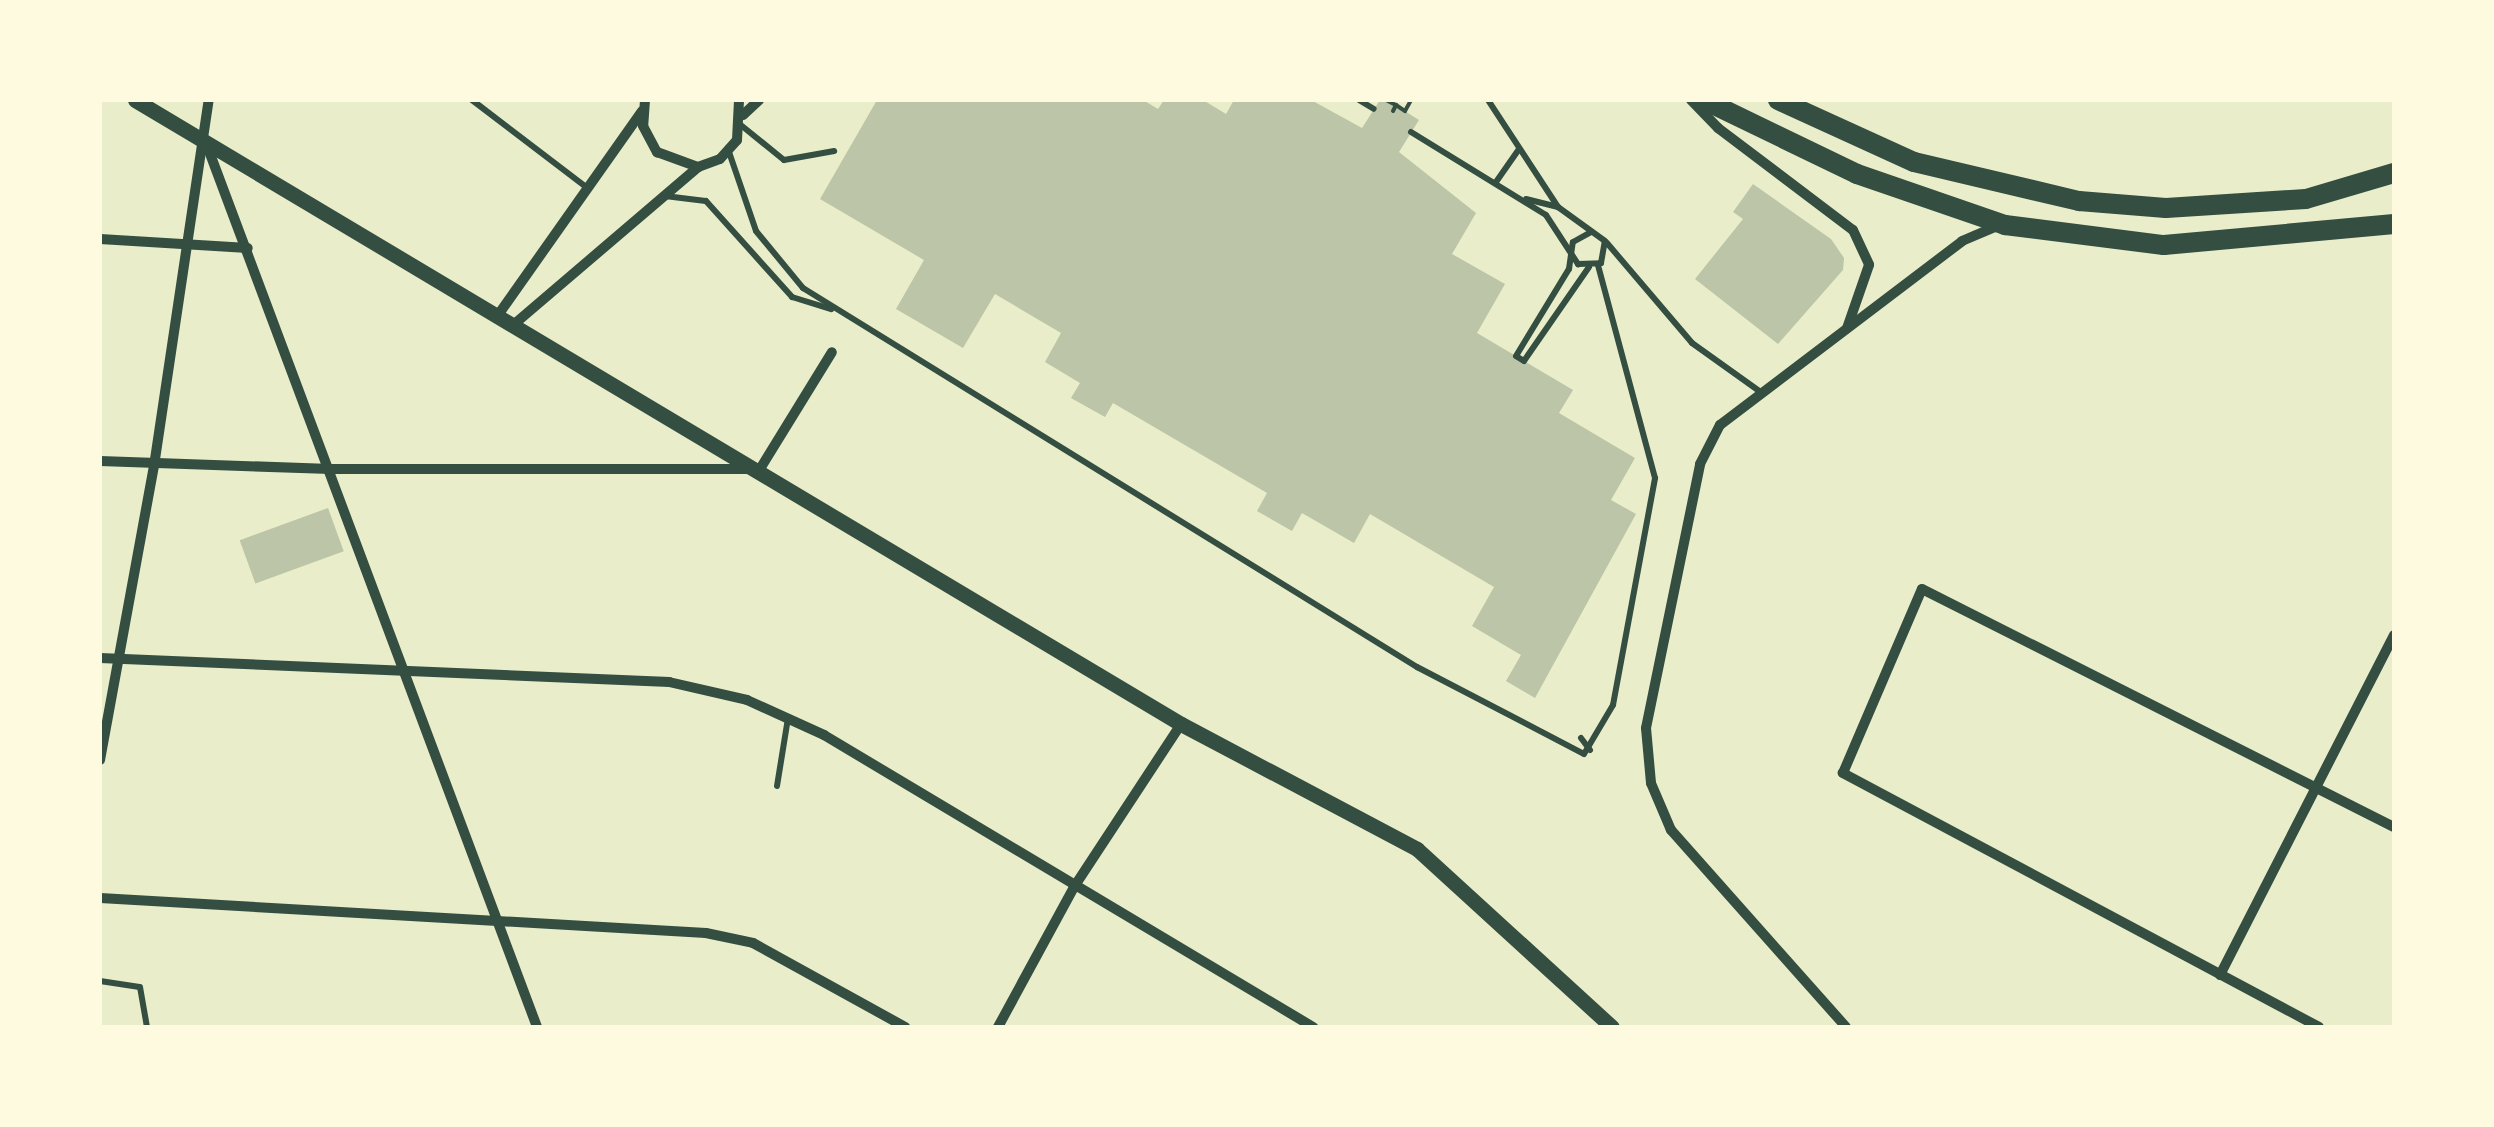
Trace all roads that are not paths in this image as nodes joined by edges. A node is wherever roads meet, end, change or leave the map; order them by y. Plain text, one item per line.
1 (135, 100) edge
2 (209, 100) edge
3 (472, 100) edge
4 (740, 100) edge
5 (759, 100) edge
6 (1360, 100) edge
7 (1488, 100) edge
8 (1691, 100) edge
9 (1704, 100) edge
10 (1778, 100) edge
11 (644, 106) edge
12 (1374, 109) dead end
13 (743, 120) junction
14 (1411, 132) dead end
15 (203, 136) junction
16 (1519, 149) junction
17 (834, 151) dead end
18 (729, 152) junction
19 (698, 167) junction
20 (2394, 173) edge
21 (1495, 182) junction
22 (584, 186) junction
23 (664, 196) junction
24 (1520, 198) junction
25 (1558, 207) junction
26 (2394, 224) edge
27 (2005, 226) junction
28 (1597, 233) junction
29 (100, 239) edge
30 (1605, 241) junction
31 (184, 244) junction
32 (248, 248) junction
33 (1572, 253) junction
34 (1594, 266) junction
35 (839, 310) junction
36 (496, 318) junction
37 (512, 327) junction
38 (1844, 334) junction
39 (832, 352) dead end
40 (1762, 394) junction
41 (100, 461) edge
42 (154, 466) junction
43 (332, 470) junction
44 (760, 470) junction
45 (2394, 635) edge
46 (100, 658) edge
47 (118, 659) junction
48 (406, 673) junction
49 (788, 718) junction
50 (1182, 724) junction
51 (1581, 738) dead end
52 (1590, 750) junction
53 (100, 760) edge
54 (777, 786) dead end
55 (2318, 789) junction
56 (2394, 827) edge
57 (1074, 887) junction
58 (100, 898) edge
59 (494, 920) junction
60 (2220, 975) junction
61 (100, 981) edge
62 (146, 1027) edge
63 (537, 1027) edge
64 (905, 1027) edge
65 (998, 1027) edge
66 (1313, 1027) edge
67 (1612, 1027) edge
68 (1846, 1027) edge
69 (2319, 1027) edge

1 - 15 street
2 - 15 street
3 - 22 lane
4 - 13 street
5 - 13 street
6 - 12 lane
7 - 16 lane
8 - 38 street
9 - 27 highway
10 - 20 highway
11 - 19 street
11 - 22 street
13 - 17 lane
13 - 18 street
14 - 21 lane
15 - 31 street
15 - 32 street
15 - 36 street
16 - 21 lane
16 - 25 lane
18 - 19 street
18 - 35 lane
19 - 23 street
21 - 24 lane
22 - 36 street
23 - 35 lane
23 - 37 street
24 - 25 lane
24 - 33 lane
25 - 28 lane
26 - 27 highway
27 - 38 street
28 - 30 lane
28 - 33 lane
29 - 31 street
30 - 34 lane
30 - 40 lane
31 - 32 street
31 - 42 street
32 - 43 street
33 - 34 lane
33 - 34 lane
34 - 52 lane
35 - 52 lane
36 - 37 street
37 - 44 street
38 - 40 street
39 - 44 street
40 - 68 street
41 - 42 street
42 - 43 street
42 - 47 street
43 - 44 street
43 - 48 street
44 - 50 street
45 - 55 street
46 - 47 street
47 - 48 street
47 - 53 street
48 - 49 street
48 - 59 street
49 - 54 lane
49 - 57 street
50 - 57 street
50 - 67 street
51 - 52 lane
55 - 56 street
55 - 60 street
55 - 60 street
57 - 65 street
57 - 66 street
58 - 59 street
59 - 63 street
59 - 64 street
60 - 69 street
61 - 62 lane

